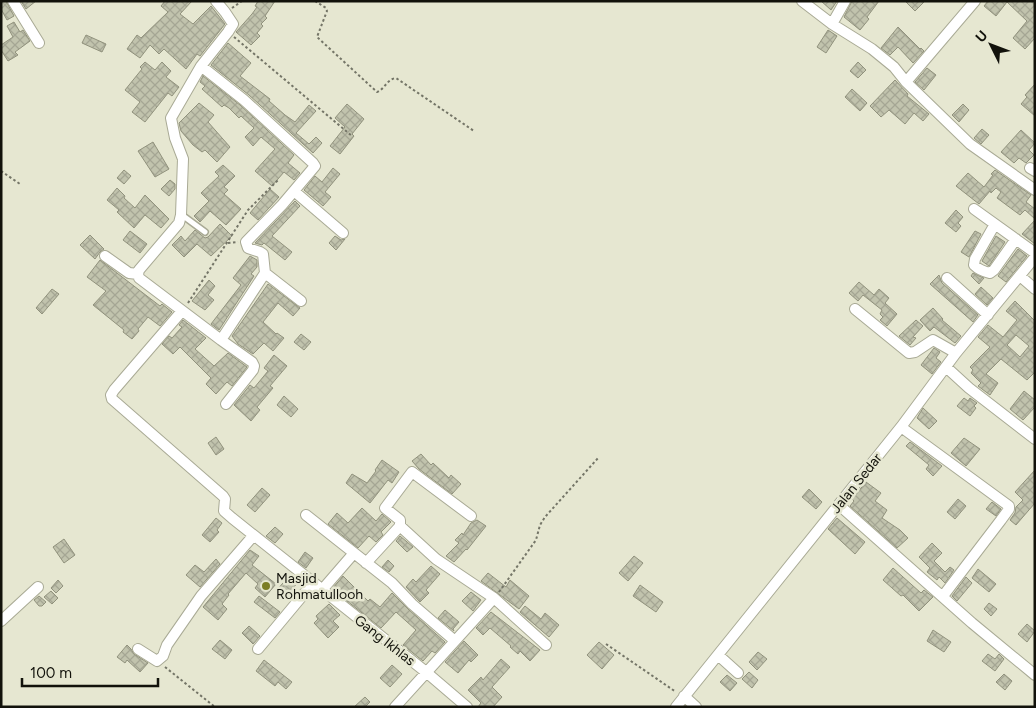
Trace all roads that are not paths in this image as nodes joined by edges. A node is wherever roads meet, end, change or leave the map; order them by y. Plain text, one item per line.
1 (13, 1) edge
2 (216, 1) edge
3 (802, 1) edge
4 (846, 1) edge
5 (975, 1) edge
6 (832, 24) junction
7 (38, 43) dead end
8 (201, 66) junction
9 (906, 82) junction
10 (1035, 190) edge
11 (294, 191) junction
12 (974, 208) dead end
13 (182, 215) junction
14 (995, 224) junction
15 (205, 232) dead end
16 (344, 233) dead end
17 (1016, 239) junction
18 (1035, 253) edge
19 (105, 256) dead end
20 (1035, 258) edge
21 (265, 272) junction
22 (138, 274) junction
23 (1020, 276) junction
24 (947, 278) dead end
25 (1035, 289) edge
26 (301, 301) dead end
27 (854, 309) dead end
28 (182, 311) junction
29 (988, 315) junction
30 (221, 340) junction
31 (956, 353) junction
32 (946, 367) junction
33 (226, 404) dead end
34 (901, 427) junction
35 (1035, 439) edge
36 (839, 505) junction
37 (306, 515) dead end
38 (471, 516) dead end
39 (400, 526) junction
40 (253, 536) junction
41 (354, 552) junction
42 (366, 563) junction
43 (313, 584) junction
44 (38, 588) dead end
45 (322, 590) junction
46 (943, 596) junction
47 (494, 598) junction
48 (1, 621) edge
49 (455, 641) junction
50 (546, 645) dead end
51 (138, 649) dead end
52 (258, 649) dead end
53 (718, 655) junction
54 (426, 672) junction
55 (738, 673) dead end
56 (1035, 675) edge
57 (684, 696) junction
58 (395, 707) edge
59 (467, 707) edge
60 (676, 707) edge
61 (696, 707) edge

1 - 7 street
2 - 8 street
3 - 6 street
4 - 6 street
5 - 9 street
6 - 9 street
8 - 11 street
8 - 13 street
9 - 10 street
11 - 16 street
11 - 21 street
12 - 14 street
13 - 15 lane
13 - 22 street
14 - 17 street
14 - 17 street
17 - 18 street
19 - 22 street
20 - 23 street, Jalan Sedar
21 - 26 street
21 - 30 street
22 - 28 street
23 - 25 street
23 - 29 street, Jalan Sedar
24 - 29 street
27 - 31 street
28 - 30 street
28 - 40 street, Gang Ikhlas
29 - 31 street, Jalan Sedar
30 - 33 street
31 - 32 street, Jalan Sedar
32 - 34 street, Jalan Sedar
32 - 35 street
34 - 36 street, Jalan Sedar
34 - 46 street
36 - 46 street
36 - 53 street, Jalan Sedar
37 - 41 street
38 - 39 street
39 - 42 street
39 - 47 street
40 - 43 street, Gang Ikhlas
40 - 51 street
41 - 42 street
41 - 45 street
42 - 49 street
43 - 45 street, Gang Ikhlas
43 - 52 street
44 - 48 street
45 - 54 street, Gang Ikhlas
46 - 56 street
47 - 49 street
47 - 50 street
49 - 54 street
53 - 55 street
53 - 57 street, Jalan Sedar
54 - 58 street
54 - 59 street, Gang Ikhlas
57 - 60 street, Jalan Sedar
57 - 61 street

